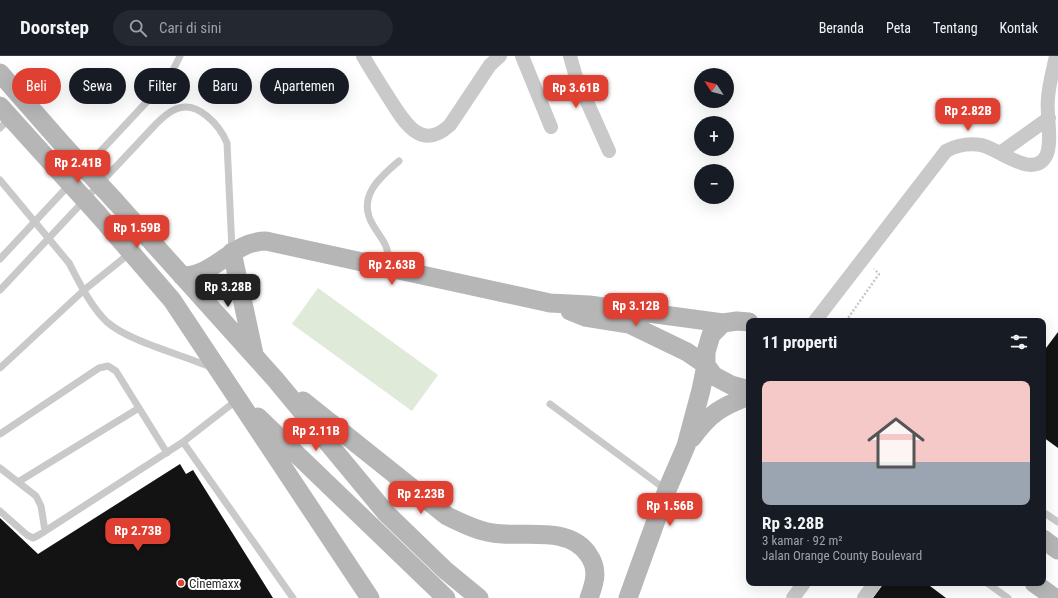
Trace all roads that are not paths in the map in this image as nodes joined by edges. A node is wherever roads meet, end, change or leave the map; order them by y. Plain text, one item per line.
1 (180, 56) edge
2 (362, 56) edge
3 (500, 56) edge
4 (522, 56) edge
5 (570, 56) edge
6 (1056, 56) edge
7 (0, 73) edge
8 (3, 117) edge
9 (1048, 118) junction
10 (551, 127) dead end
11 (609, 152) dead end
12 (1000, 153) junction
13 (399, 161) dead end
14 (0, 180) edge
15 (131, 252) junction
16 (232, 252) junction
17 (0, 259) edge
18 (387, 269) junction
19 (182, 276) junction
20 (0, 290) edge
21 (83, 291) junction
22 (550, 303) junction
23 (817, 318) edge
24 (746, 321) edge
25 (723, 323) junction
26 (255, 356) junction
27 (706, 365) junction
28 (0, 368) edge
29 (218, 370) junction
30 (275, 379) junction
31 (746, 389) edge
32 (234, 395) junction
33 (746, 397) edge
34 (550, 404) dead end
35 (139, 408) junction
36 (0, 434) edge
37 (183, 442) junction
38 (686, 446) junction
39 (167, 453) junction
40 (0, 468) edge
41 (18, 482) junction
42 (667, 490) junction
43 (0, 511) edge
44 (1046, 514) edge
45 (1058, 522) edge
46 (45, 531) junction
47 (1046, 541) edge
48 (1058, 550) edge
49 (802, 586) edge
50 (873, 586) edge
51 (991, 586) edge
52 (1038, 586) edge
53 (293, 598) edge
54 (370, 598) edge
55 (446, 598) edge
56 (479, 598) edge
57 (589, 598) edge
58 (628, 598) edge
59 (793, 598) edge
60 (864, 598) edge
61 (1008, 598) edge
62 (1055, 598) edge

1 - 17 lane
2 - 3 street
4 - 10 street
5 - 11 street
6 - 9 street
7 - 19 main road, bridge
8 - 15 main road, bridge
9 - 12 street
9 - 12 street
12 - 23 street
13 - 18 lane
14 - 21 lane, bridge
15 - 21 lane
15 - 29 main road
16 - 18 main road
16 - 19 main road
16 - 20 lane
16 - 26 main road
18 - 22 main road
19 - 26 main road
21 - 28 lane
21 - 29 lane
22 - 25 main road
22 - 27 main road
24 - 25 main road
25 - 27 main road
26 - 30 main road
27 - 31 main road
27 - 38 main road
29 - 32 main road
30 - 56 main road
30 - 57 main road
32 - 37 lane
32 - 54 main road
32 - 55 main road
33 - 38 main road
34 - 42 lane
35 - 36 lane
35 - 39 lane
35 - 41 lane
37 - 39 lane
37 - 53 lane
38 - 42 main road
39 - 46 lane
40 - 41 lane
41 - 46 lane
42 - 58 main road
43 - 46 lane
44 - 45 lane
47 - 48 main road
49 - 59 street
50 - 60 street
51 - 61 lane
52 - 62 main road

